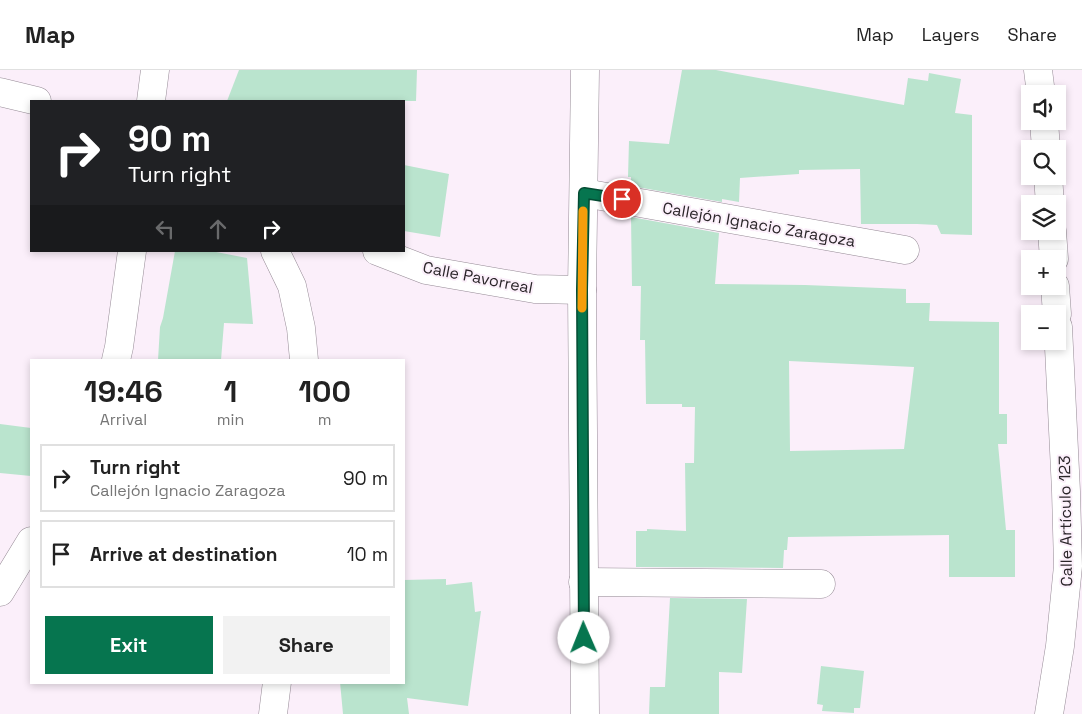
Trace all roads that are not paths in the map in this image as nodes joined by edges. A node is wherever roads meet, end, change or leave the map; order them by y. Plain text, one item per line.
1 (155, 70) edge
2 (585, 70) edge
3 (1038, 70) edge
4 (1040, 85) edge
5 (0, 92) edge
6 (33, 100) edge
7 (151, 100) edge
8 (584, 193) junction
9 (905, 250) dead end
10 (132, 252) edge
11 (275, 252) edge
12 (380, 252) edge
13 (582, 290) junction
14 (1059, 350) edge
15 (116, 359) edge
16 (304, 359) edge
17 (30, 543) edge
18 (583, 582) junction
19 (821, 584) dead end
20 (0, 592) edge
21 (277, 684) edge
22 (273, 714) edge
23 (585, 714) edge
24 (1049, 714) edge

1 - 7 street
2 - 8 street
3 - 4 street
5 - 6 street
8 - 9 street, Callejón Ignacio Zaragoza
8 - 13 street
10 - 15 street
11 - 16 street
12 - 13 street, Calle Pavorreal
13 - 18 street
14 - 24 street, Calle Artículo 123
17 - 20 street
18 - 19 street
18 - 23 street
21 - 22 street

